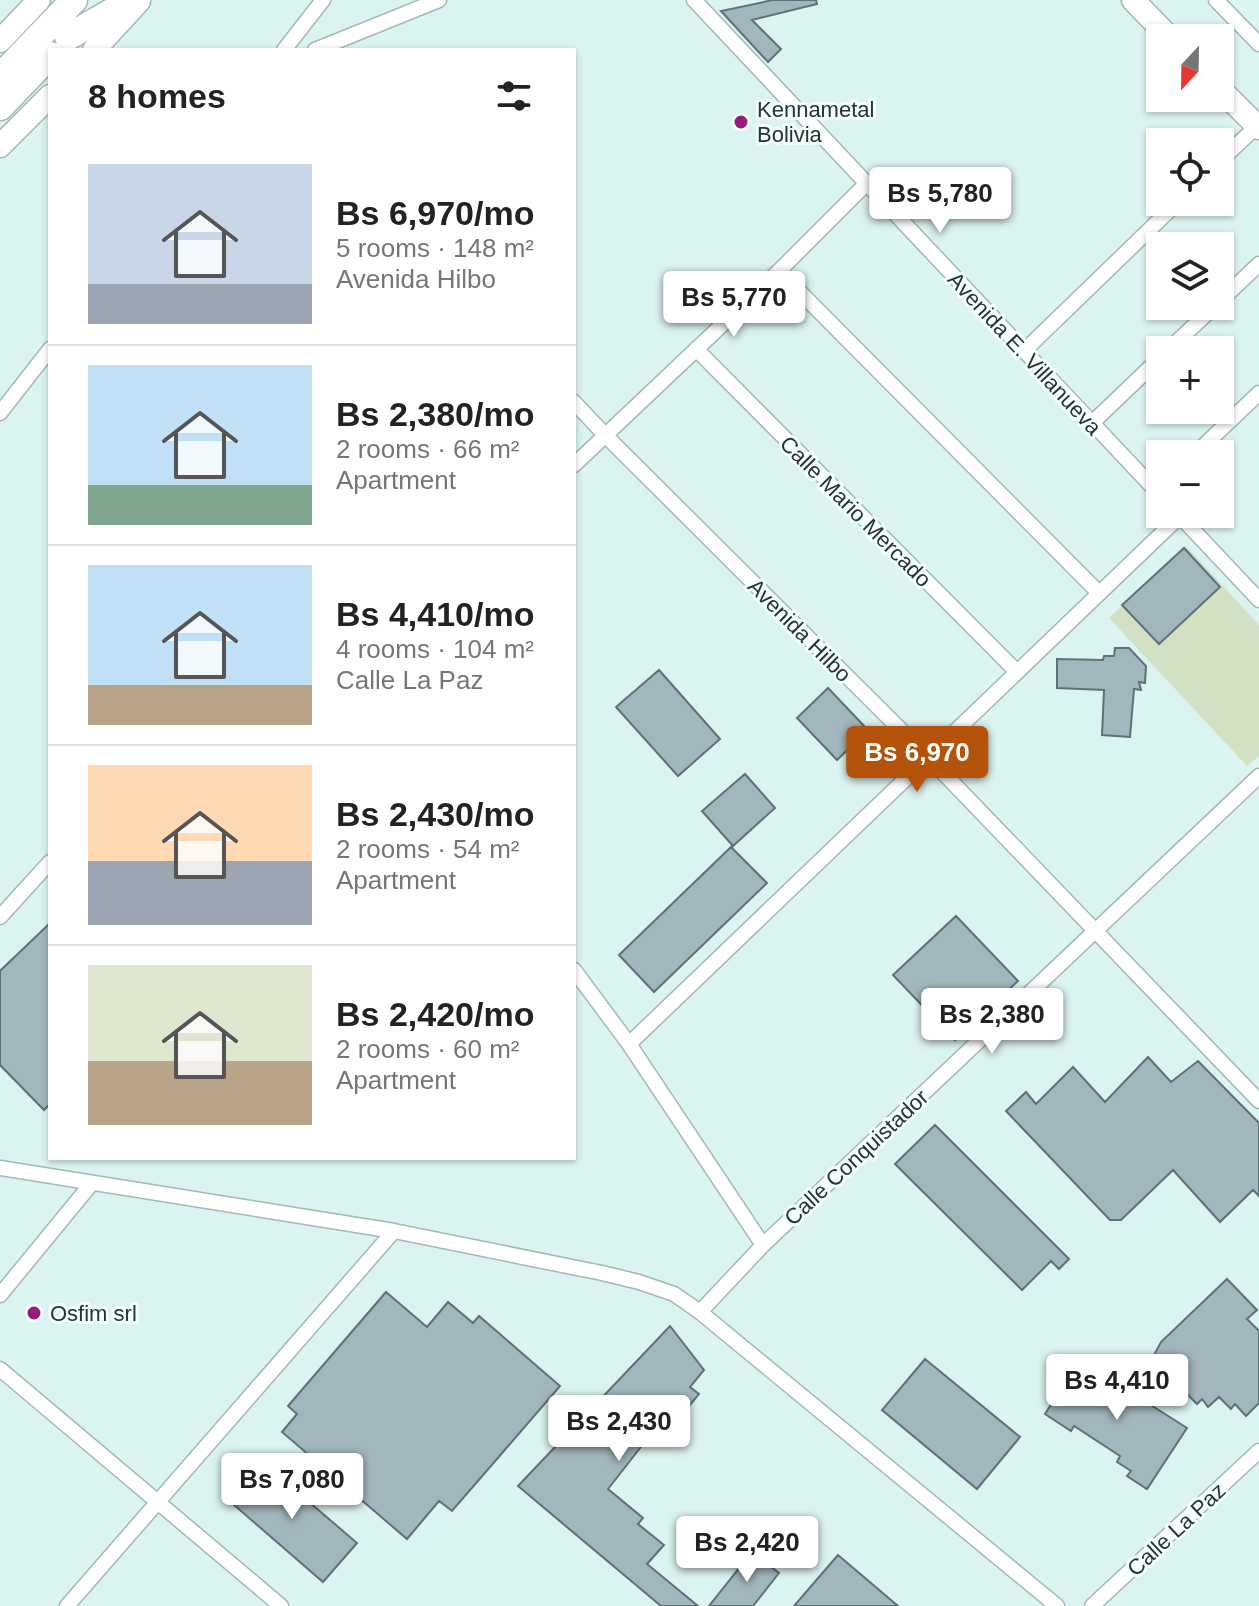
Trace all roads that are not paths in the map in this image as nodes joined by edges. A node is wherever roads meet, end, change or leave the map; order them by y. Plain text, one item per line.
1 (39, 0) edge
2 (74, 0) edge
3 (103, 0) edge
4 (132, 0) edge
5 (141, 0) edge
6 (323, 0) edge
7 (439, 0) edge
8 (694, 0) edge
9 (1133, 0) edge
10 (1216, 0) edge
11 (1156, 24) edge
12 (0, 41) edge
13 (1259, 44) edge
14 (58, 47) edge
15 (96, 48) edge
16 (286, 48) edge
17 (320, 48) edge
18 (48, 57) edge
19 (0, 77) edge
20 (48, 98) edge
21 (1234, 103) edge
22 (0, 107) edge
23 (1258, 127) edge
24 (0, 146) edge
25 (1234, 148) edge
26 (866, 184) junction
27 (1164, 216) edge
28 (1259, 264) edge
29 (779, 271) junction
30 (1234, 288) edge
31 (1200, 320) edge
32 (1183, 336) edge
33 (696, 349) junction
34 (1024, 351) junction
35 (48, 352) edge
36 (1146, 371) edge
37 (1259, 393) edge
38 (576, 404) edge
39 (0, 413) edge
40 (1092, 423) junction
41 (605, 435) junction
42 (1210, 440) edge
43 (576, 463) edge
44 (1146, 478) edge
45 (1166, 528) edge
46 (1191, 528) edge
47 (1099, 593) junction
48 (1259, 600) edge
49 (1017, 672) junction
50 (928, 757) junction
51 (1259, 776) edge
52 (48, 864) edge
53 (0, 917) edge
54 (1096, 932) junction
55 (576, 973) edge
56 (629, 1044) junction
57 (1259, 1101) edge
58 (0, 1168) edge
59 (92, 1183) junction
60 (394, 1231) junction
61 (763, 1245) junction
62 (0, 1295) edge
63 (700, 1312) junction
64 (0, 1369) edge
65 (1259, 1451) edge
66 (157, 1502) junction
67 (67, 1606) edge
68 (281, 1606) edge
69 (1057, 1606) edge
70 (1092, 1606) edge

1 - 12 main road
2 - 19 highway
3 - 14 highway
4 - 14 highway
5 - 15 main road
6 - 16 street
7 - 17 street
8 - 26 street, Avenida E. Villanueva
9 - 11 main road
10 - 13 street
18 - 22 highway
20 - 24 main road
21 - 23 main road
23 - 25 street
26 - 29 street
26 - 34 street, Avenida E. Villanueva
27 - 34 street
28 - 30 street
29 - 33 street
29 - 47 street
31 - 32 street
33 - 41 street
33 - 49 street, Calle Mario Mercado
34 - 40 street, Avenida E. Villanueva
35 - 39 street
36 - 40 street
37 - 42 street
38 - 41 street, Avenida Hilbo
40 - 44 street, Avenida E. Villanueva
41 - 43 street
41 - 50 street, Avenida Hilbo
45 - 47 street
46 - 48 street
47 - 49 street
49 - 50 street
50 - 54 street, Avenida Hilbo
50 - 56 street
51 - 54 street, Calle Conquistador
52 - 53 street
54 - 57 street, Avenida Hilbo
54 - 61 street, Calle Conquistador
55 - 56 street
56 - 61 street
58 - 59 street
59 - 60 street
59 - 62 street
60 - 63 street
60 - 66 street
61 - 63 street, Calle Conquistador
63 - 69 street
64 - 66 street
65 - 70 street, Calle La Paz
66 - 67 street
66 - 68 street

